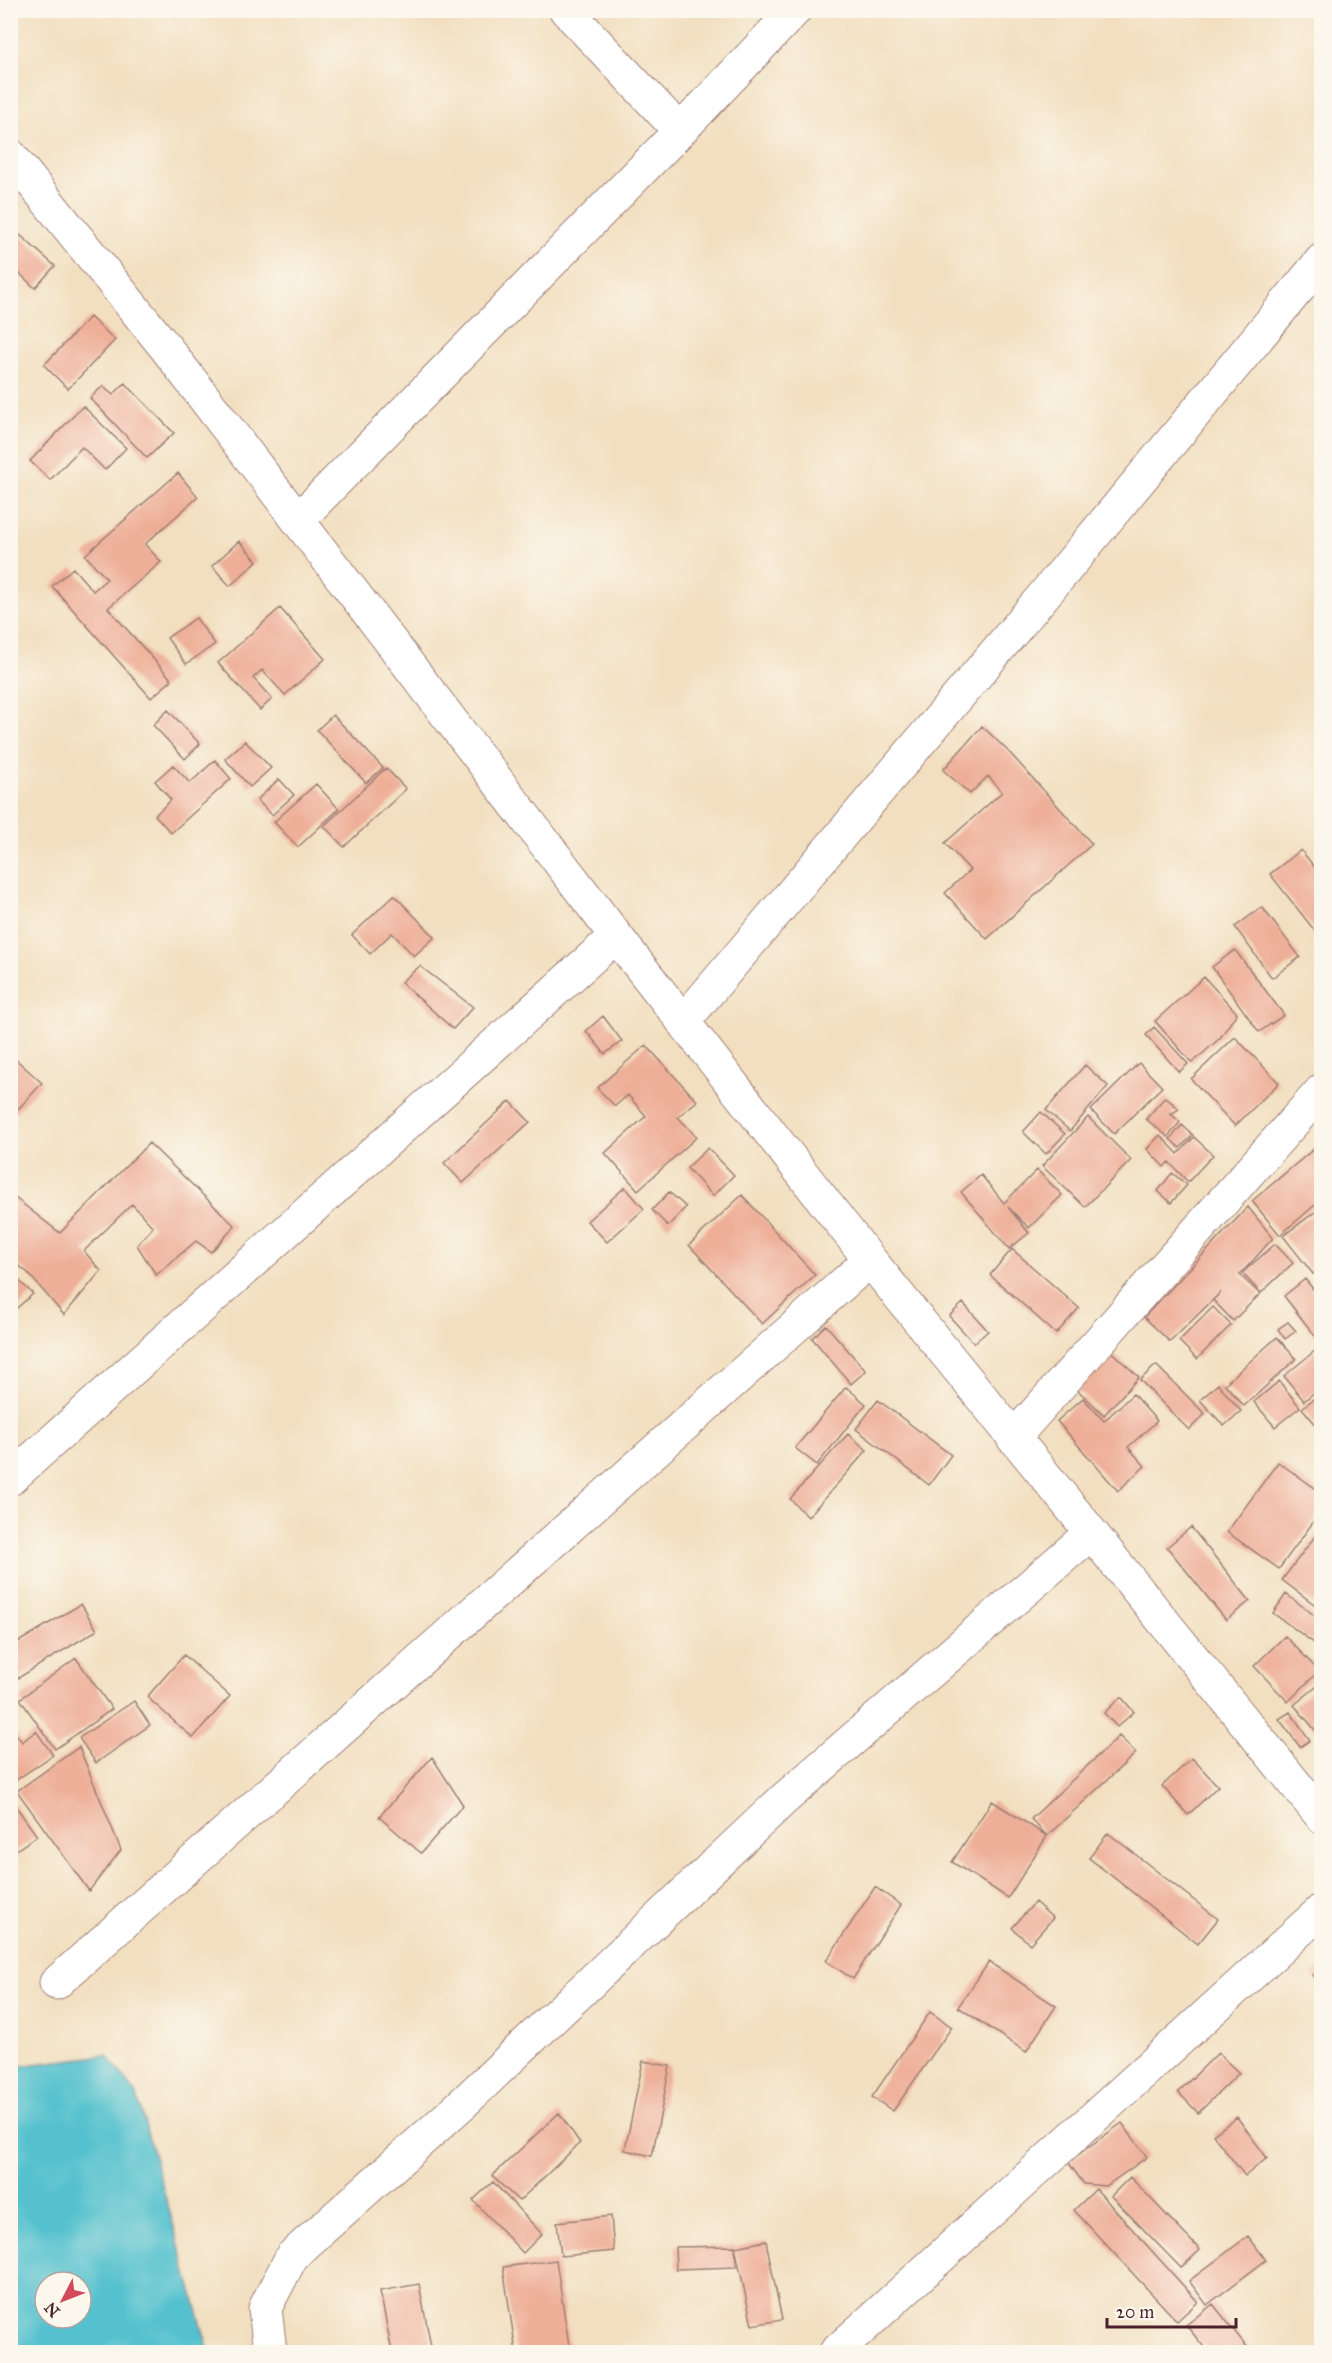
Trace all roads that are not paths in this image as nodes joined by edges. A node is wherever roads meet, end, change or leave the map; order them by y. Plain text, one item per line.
1 (566, 10) edge
2 (795, 10) edge
3 (680, 130) junction
4 (10, 155) edge
5 (1322, 260) edge
6 (299, 519) junction
7 (616, 936) junction
8 (683, 1022) junction
9 (1322, 1090) edge
10 (870, 1260) junction
11 (1013, 1438) junction
12 (10, 1479) edge
13 (1091, 1533) junction
14 (1322, 1817) edge
15 (1322, 1910) edge
16 (56, 1983) dead end
17 (270, 2352) edge
18 (836, 2352) edge

1 - 3 street
2 - 3 street
3 - 6 street
4 - 6 street
5 - 8 street
6 - 7 street
7 - 8 street
7 - 12 street
8 - 10 street
9 - 11 street
10 - 11 street
10 - 16 street
11 - 13 street
13 - 14 street
13 - 17 street
15 - 18 street

